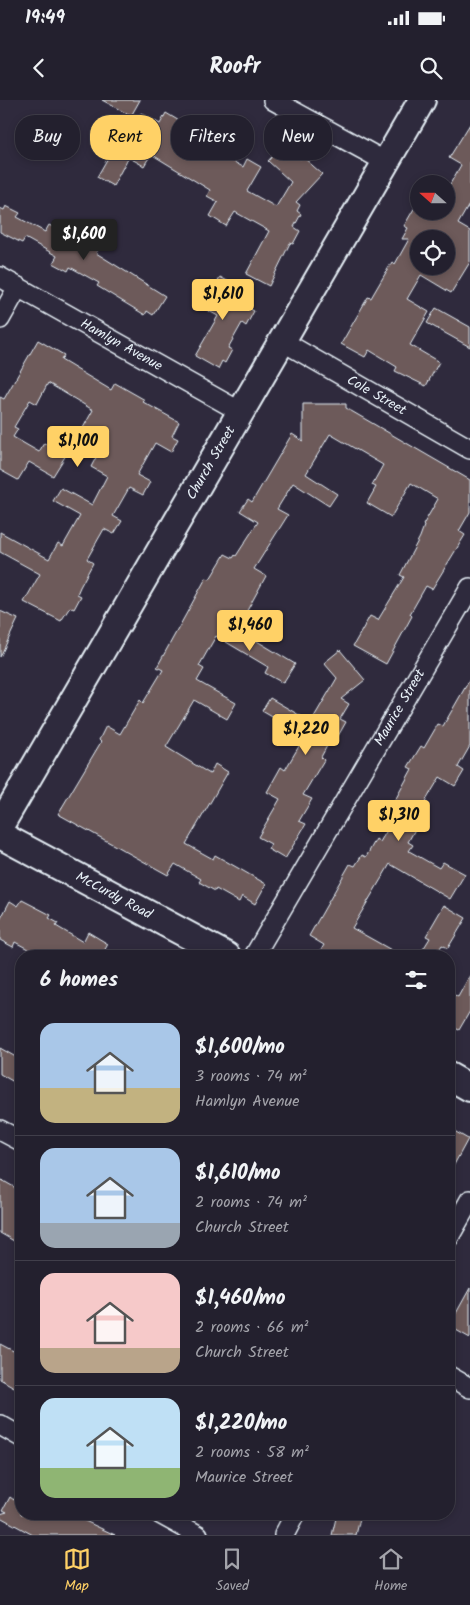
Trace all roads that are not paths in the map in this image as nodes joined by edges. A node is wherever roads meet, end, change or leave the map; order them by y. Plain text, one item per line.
1 (273, 100) edge
2 (422, 100) edge
3 (386, 162) junction
4 (0, 277) edge
5 (18, 287) junction
6 (0, 319) edge
7 (282, 341) junction
8 (241, 412) junction
9 (470, 449) edge
10 (470, 588) edge
11 (0, 826) edge
12 (0, 835) edge
13 (216, 950) edge
14 (258, 950) edge
15 (455, 1079) edge
16 (470, 1088) edge
17 (0, 1130) edge
18 (15, 1139) edge
19 (470, 1200) edge
20 (455, 1227) edge
21 (455, 1379) edge
22 (470, 1388) edge
23 (0, 1425) edge
24 (15, 1434) edge
25 (171, 1520) edge
26 (292, 1520) edge
27 (198, 1535) edge
28 (284, 1535) edge

1 - 3 street
2 - 3 main road, Church Street
3 - 7 main road, Church Street
4 - 5 street, Hamlyn Avenue
5 - 6 street
5 - 8 street, Hamlyn Avenue
7 - 8 main road, Church Street
7 - 9 street, Cole Street
8 - 11 main road, Church Street
10 - 14 street, Maurice Street
12 - 13 main road, McCurdy Road
15 - 16 main road
17 - 18 street
19 - 20 street
21 - 22 street
23 - 24 street
25 - 27 street
26 - 28 street

